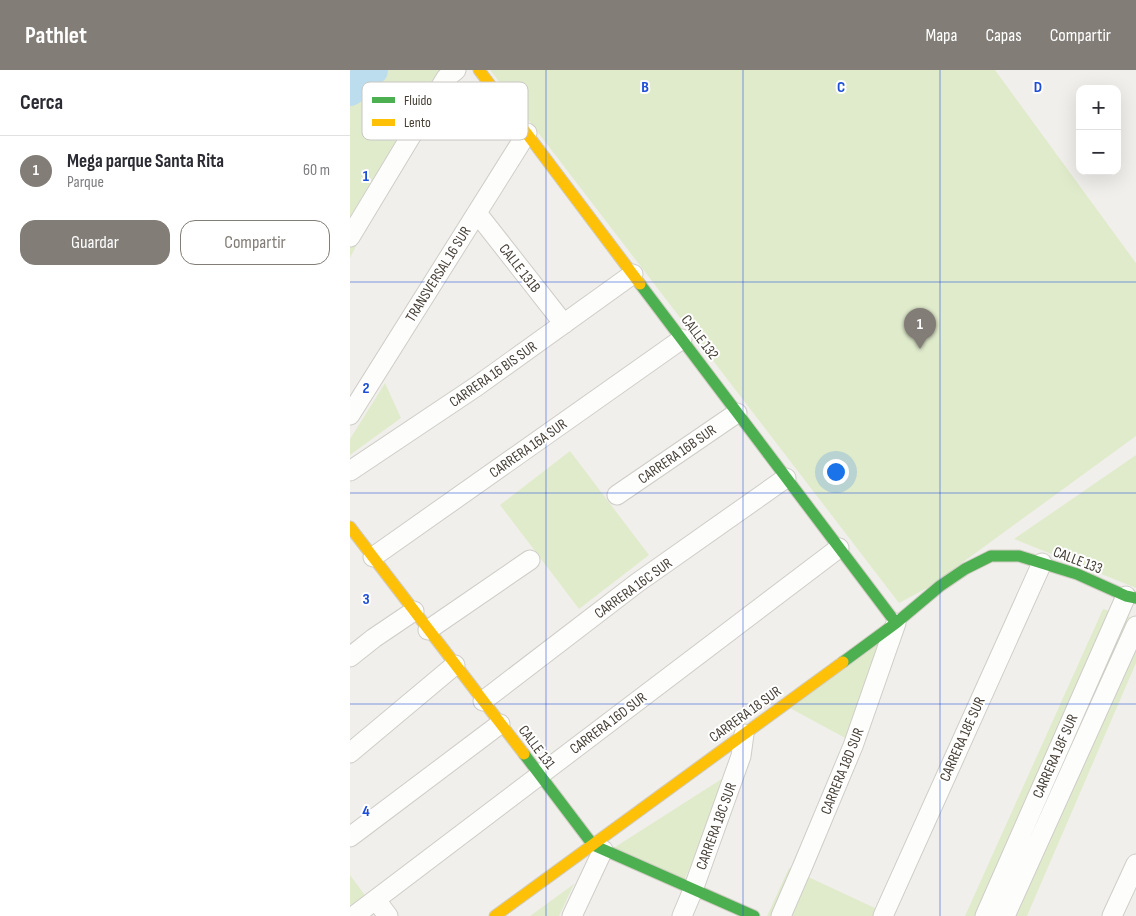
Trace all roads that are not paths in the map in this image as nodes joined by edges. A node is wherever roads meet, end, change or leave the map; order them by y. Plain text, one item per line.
1 (456, 70) edge
2 (480, 70) edge
3 (444, 82) edge
4 (489, 82) edge
5 (528, 134) edge
6 (409, 140) edge
7 (523, 140) edge
8 (477, 213) junction
9 (350, 237) edge
10 (633, 274) junction
11 (564, 324) junction
12 (682, 339) junction
13 (737, 413) junction
14 (350, 415) edge
15 (350, 471) edge
16 (786, 478) junction
17 (617, 496) dead end
18 (350, 527) edge
19 (839, 548) junction
20 (1019, 556) joint
21 (373, 557) junction
22 (530, 560) dead end
23 (1042, 563) junction
24 (1131, 597) edge
25 (414, 611) junction
26 (896, 623) junction
27 (1136, 626) edge
28 (428, 630) junction
29 (350, 657) edge
30 (456, 666) junction
31 (483, 701) junction
32 (500, 724) junction
33 (744, 734) junction
34 (350, 753) edge
35 (539, 775) junction
36 (350, 837) edge
37 (598, 848) junction
38 (1136, 864) edge
39 (694, 890) junction
40 (376, 900) junction
41 (354, 916) edge
42 (388, 916) edge
43 (495, 916) edge
44 (572, 916) edge
45 (682, 916) edge
46 (754, 916) edge
47 (781, 916) edge
48 (882, 916) edge
49 (985, 916) edge
50 (1005, 916) edge
51 (1112, 916) edge

1 - 3 street
2 - 4 street, CALLE 132
5 - 10 street, CALLE 132
6 - 9 street
7 - 8 street, TRANSVERSAL 16 SUR
8 - 11 street, CALLE 131B
8 - 14 street, TRANSVERSAL 16 SUR
10 - 11 street, CARRERA 16 BIS SUR
10 - 12 street, CALLE 132
11 - 15 street, CARRERA 16 BIS SUR
12 - 13 street, CALLE 132
12 - 21 street, CARRERA 16A SUR
13 - 16 street, CALLE 132
13 - 17 street, CARRERA 16B SUR
16 - 19 street, CALLE 132
16 - 31 street, CARRERA 16C SUR
18 - 21 street, CALLE 131
19 - 26 street, CALLE 132
19 - 35 street, CARRERA 16D SUR
20 - 23 street, CALLE 133
20 - 26 street, CARRERA 18 SUR
21 - 25 street, CALLE 131
22 - 28 street
23 - 24 street, CALLE 133
23 - 48 street, CARRERA 18E SUR
24 - 49 street, CARRERA 18F SUR
25 - 28 street, CALLE 131
25 - 29 street
26 - 33 street, CARRERA 18 SUR
26 - 47 street, CARRERA 18D SUR
27 - 50 street, CARRERA 18F SUR
28 - 30 street, CALLE 131
30 - 31 street, CALLE 131
30 - 34 street
31 - 32 street, CALLE 131
32 - 35 street, CALLE 131
32 - 36 street
33 - 37 street, CARRERA 18 SUR
33 - 39 street, CARRERA 18C SUR
35 - 37 street, CALLE 131
35 - 40 street, CARRERA 16D SUR
37 - 39 street, CALLE 131
37 - 43 street, CARRERA 18 SUR
37 - 44 street
38 - 51 street
39 - 45 street, CARRERA 18C SUR
39 - 46 street, CALLE 131
40 - 41 street, CARRERA 16D SUR
40 - 42 street

